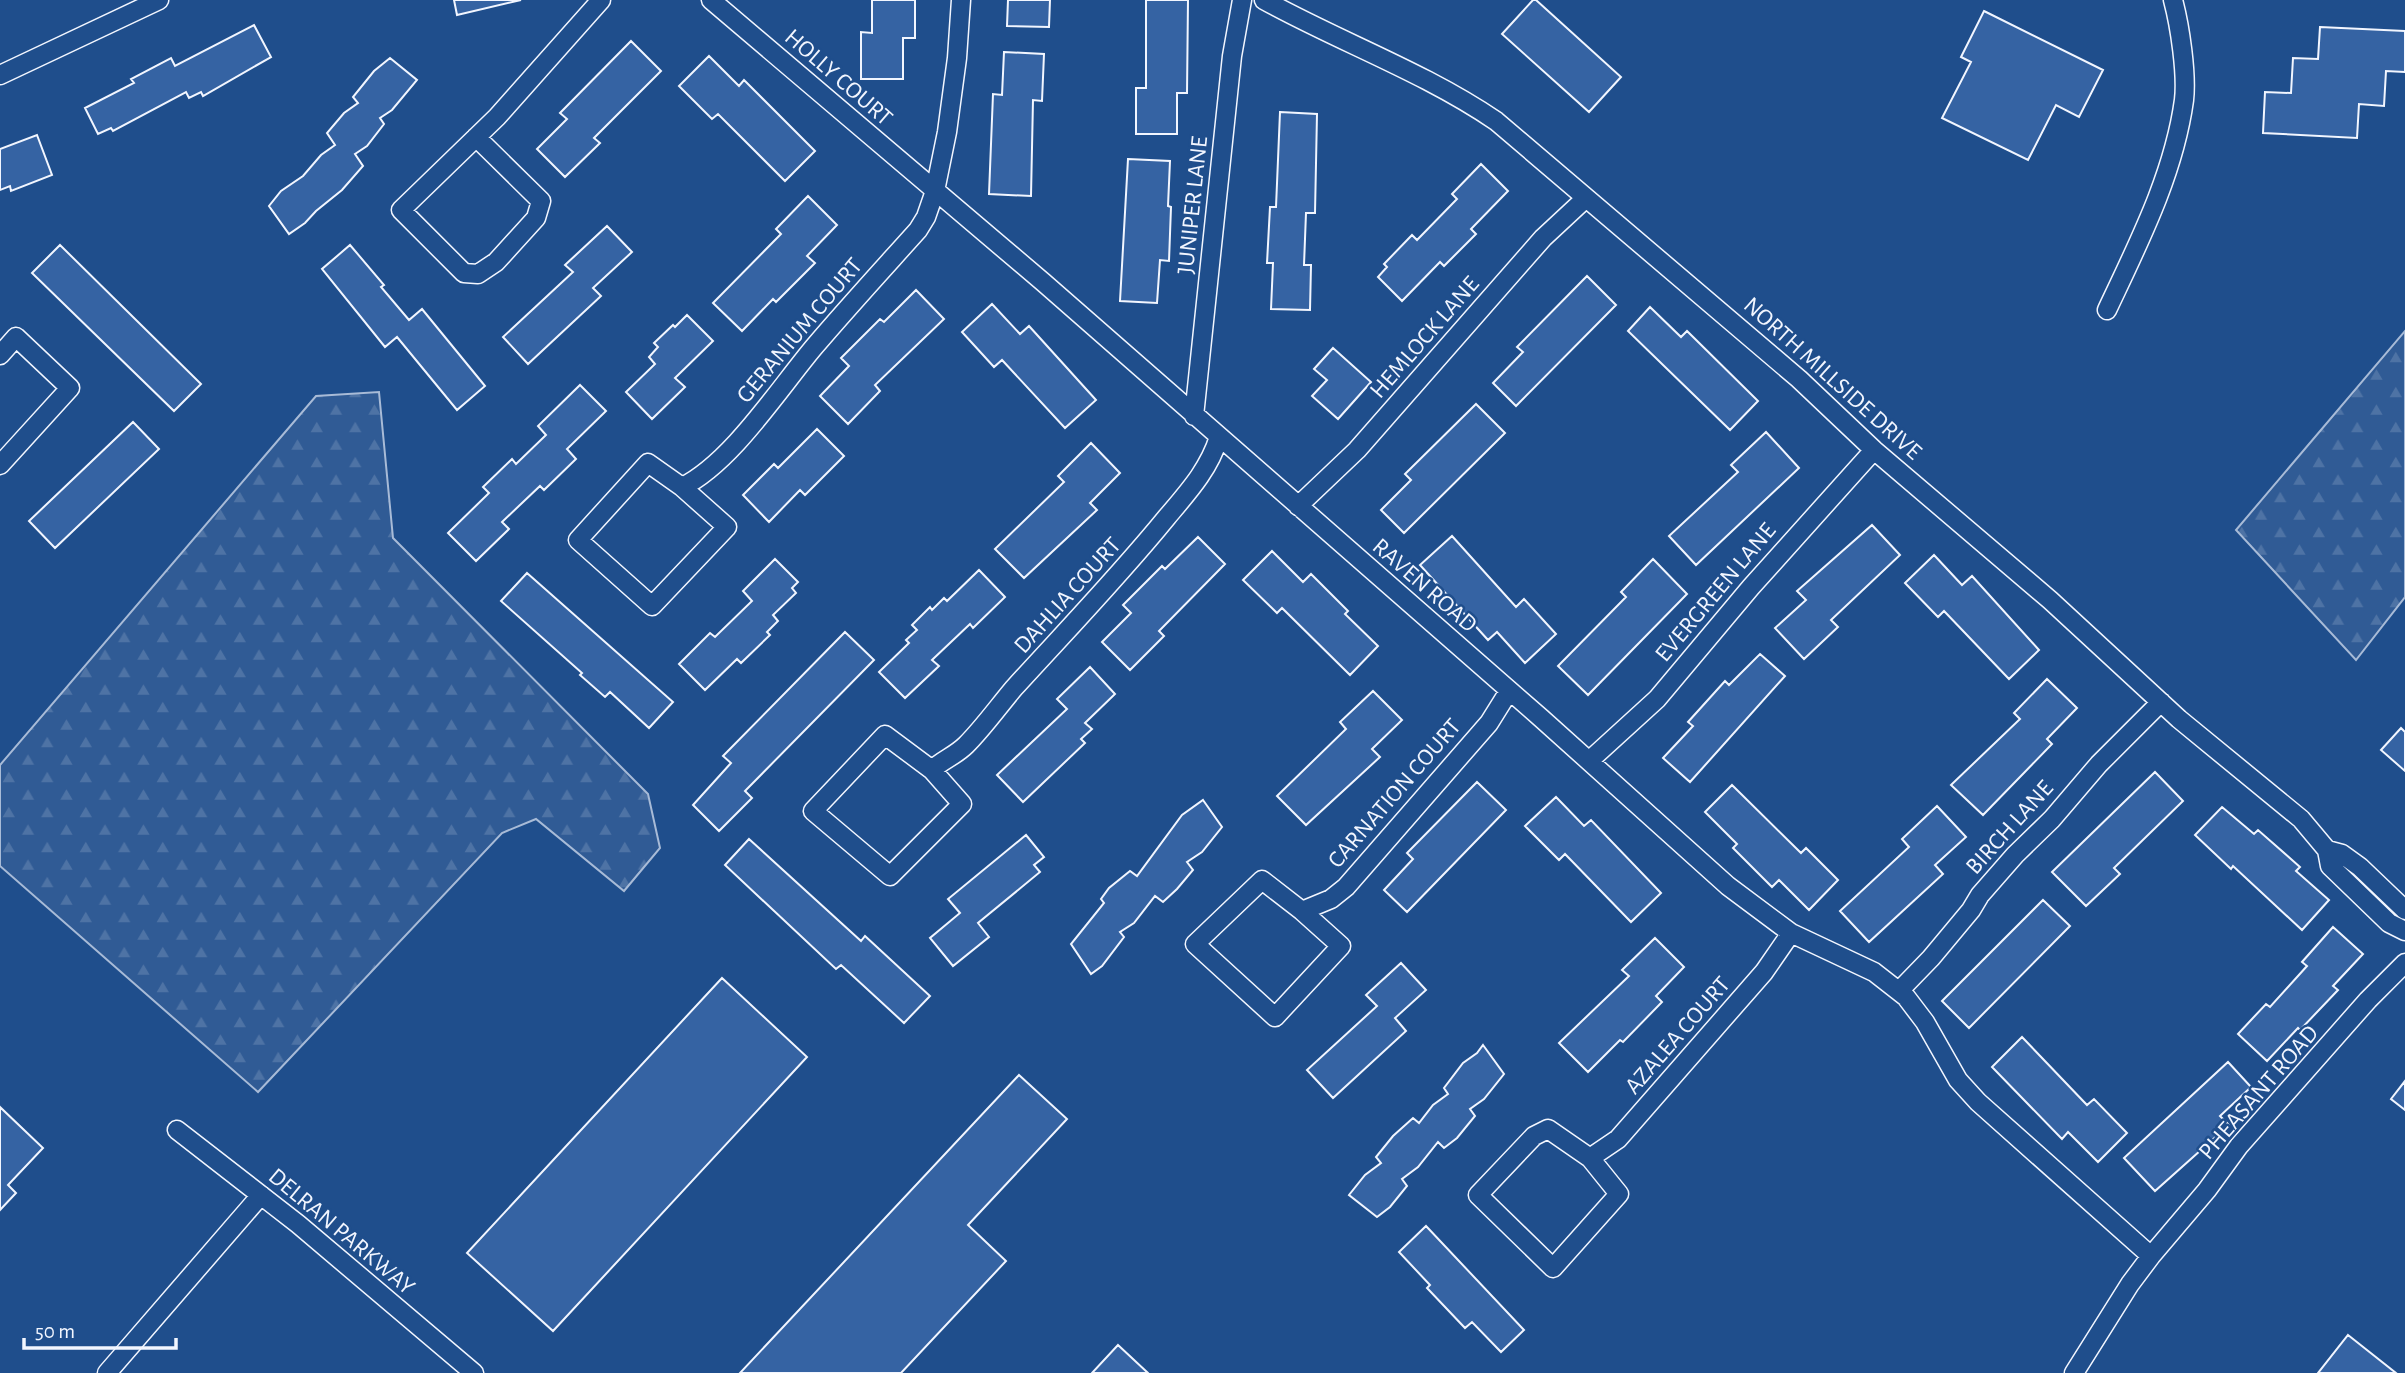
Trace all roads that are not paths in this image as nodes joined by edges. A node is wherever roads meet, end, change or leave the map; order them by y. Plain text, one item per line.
1 (159, 0) edge
2 (601, 0) edge
3 (710, 0) edge
4 (961, 0) edge
5 (1242, 0) edge
6 (1264, 0) edge
7 (2173, 0) edge
8 (0, 75) edge
9 (476, 138) junction
10 (935, 191) junction
11 (1586, 198) junction
12 (2107, 310) dead end
13 (0, 355) edge
14 (1194, 416) junction
15 (1219, 437) junction
16 (1874, 450) junction
17 (0, 465) edge
18 (682, 487) junction
19 (1298, 506) junction
20 (1509, 691) junction
21 (2161, 702) junction
22 (1589, 761) junction
23 (932, 770) junction
24 (2327, 850) junction
25 (2405, 910) edge
26 (1301, 911) junction
27 (2405, 931) edge
28 (1791, 933) junction
29 (2405, 962) edge
30 (1899, 991) junction
31 (177, 1130) dead end
32 (1590, 1158) junction
33 (261, 1195) junction
34 (2151, 1255) junction
35 (107, 1373) edge
36 (474, 1373) edge
37 (2074, 1373) edge

1 - 8 street
2 - 9 street
3 - 10 street, HOLLY COURT
4 - 10 street, GERANIUM COURT
5 - 14 street, JUNIPER LANE
6 - 11 street, NORTH MILLSIDE DRIVE
7 - 12 street
9 - 9 street
10 - 14 street, RAVEN ROAD
10 - 18 street, GERANIUM COURT
11 - 16 street, NORTH MILLSIDE DRIVE
11 - 19 street, HEMLOCK LANE
13 - 17 street
14 - 15 street, RAVEN ROAD
15 - 19 street, RAVEN ROAD
15 - 23 street, DAHLIA COURT
16 - 21 street, NORTH MILLSIDE DRIVE
16 - 22 street, EVERGREEN LANE
18 - 18 street
19 - 20 street, RAVEN ROAD
20 - 22 street, RAVEN ROAD
20 - 26 street, CARNATION COURT
21 - 24 street, NORTH MILLSIDE DRIVE
21 - 30 street, BIRCH LANE
22 - 28 street, RAVEN ROAD
23 - 23 street
24 - 25 street, NORTH MILLSIDE DRIVE
24 - 27 street, NORTH MILLSIDE DRIVE
26 - 26 street
28 - 30 street, RAVEN ROAD
28 - 32 street, AZALEA COURT
29 - 34 street, PHEASANT ROAD
30 - 34 street
31 - 33 street, DELRAN PARKWAY
32 - 32 street
33 - 35 street
33 - 36 street, DELRAN PARKWAY
34 - 37 street, PHEASANT ROAD

